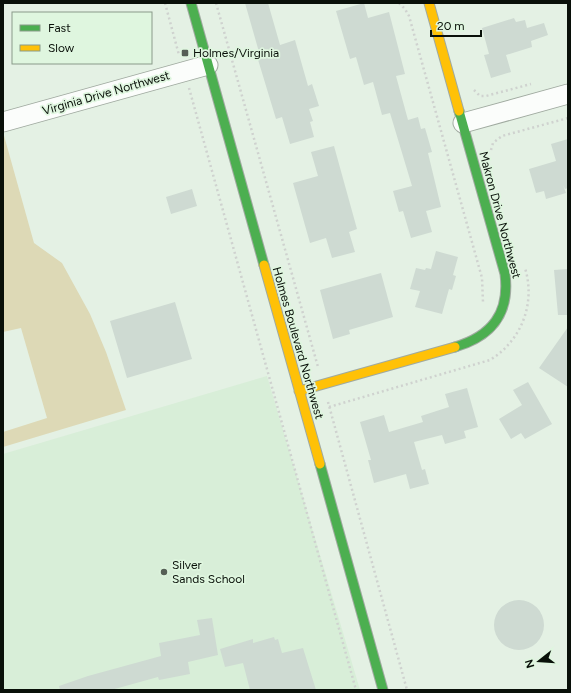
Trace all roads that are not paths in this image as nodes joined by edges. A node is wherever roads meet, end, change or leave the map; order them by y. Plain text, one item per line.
1 (191, 3) edge
2 (429, 3) edge
3 (208, 65) junction
4 (568, 94) edge
5 (3, 122) edge
6 (464, 123) junction
7 (299, 391) junction
8 (382, 690) edge

1 - 3 street, Holmes Boulevard Northwest
2 - 6 street, Makron Drive Northwest
3 - 5 street, Virginia Drive Northwest
3 - 7 street, Holmes Boulevard Northwest
4 - 6 street
6 - 7 street, Makron Drive Northwest
7 - 8 street, Holmes Boulevard Northwest

